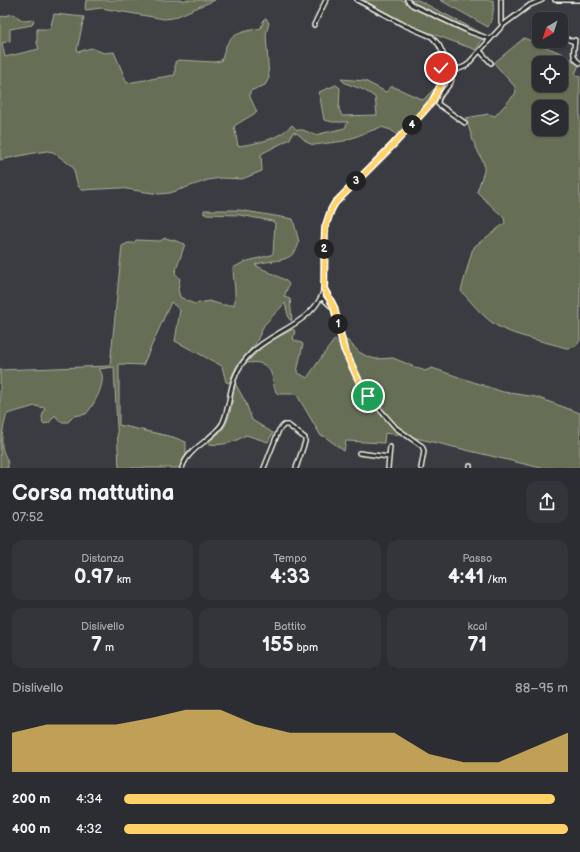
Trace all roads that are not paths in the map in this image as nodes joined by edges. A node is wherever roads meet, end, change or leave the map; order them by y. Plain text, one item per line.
1 (326, 0) edge
2 (357, 0) edge
3 (407, 0) edge
4 (501, 0) edge
5 (541, 0) edge
6 (555, 0) edge
7 (580, 0) edge
8 (314, 25) dead end
9 (504, 25) junction
10 (490, 39) junction
11 (568, 39) edge
12 (574, 48) junction
13 (580, 49) edge
14 (480, 51) junction
15 (443, 54) junction
16 (447, 62) junction
17 (443, 63) junction
18 (490, 63) dead end
19 (580, 63) edge
20 (452, 65) junction
21 (457, 68) junction
22 (443, 72) junction
23 (450, 72) junction
24 (442, 82) junction
25 (465, 123) dead end
26 (324, 289) junction
27 (321, 297) junction
28 (329, 298) junction
29 (327, 303) junction
30 (316, 306) junction
31 (334, 309) junction
32 (390, 447) dead end
33 (359, 453) dead end
34 (388, 458) junction
35 (182, 468) edge
36 (264, 468) edge
37 (296, 468) edge
38 (388, 468) edge
39 (421, 468) edge

1 - 8 street
2 - 15 street
3 - 10 street
4 - 9 street
5 - 9 street
6 - 7 street
9 - 10 street
10 - 14 street
11 - 12 street
12 - 13 street
12 - 19 street
14 - 18 street
14 - 21 street
15 - 16 street
15 - 17 street
16 - 17 street
16 - 20 street
17 - 22 street
20 - 21 street
20 - 23 street
21 - 23 street
22 - 23 street
22 - 24 street
23 - 24 street
23 - 25 street
24 - 26 street
26 - 27 street
26 - 28 street
27 - 28 street
27 - 29 street
27 - 30 street
28 - 31 street
29 - 30 street
29 - 31 street
30 - 35 street
31 - 39 street
32 - 34 street
33 - 34 street
34 - 38 street
36 - 37 street

